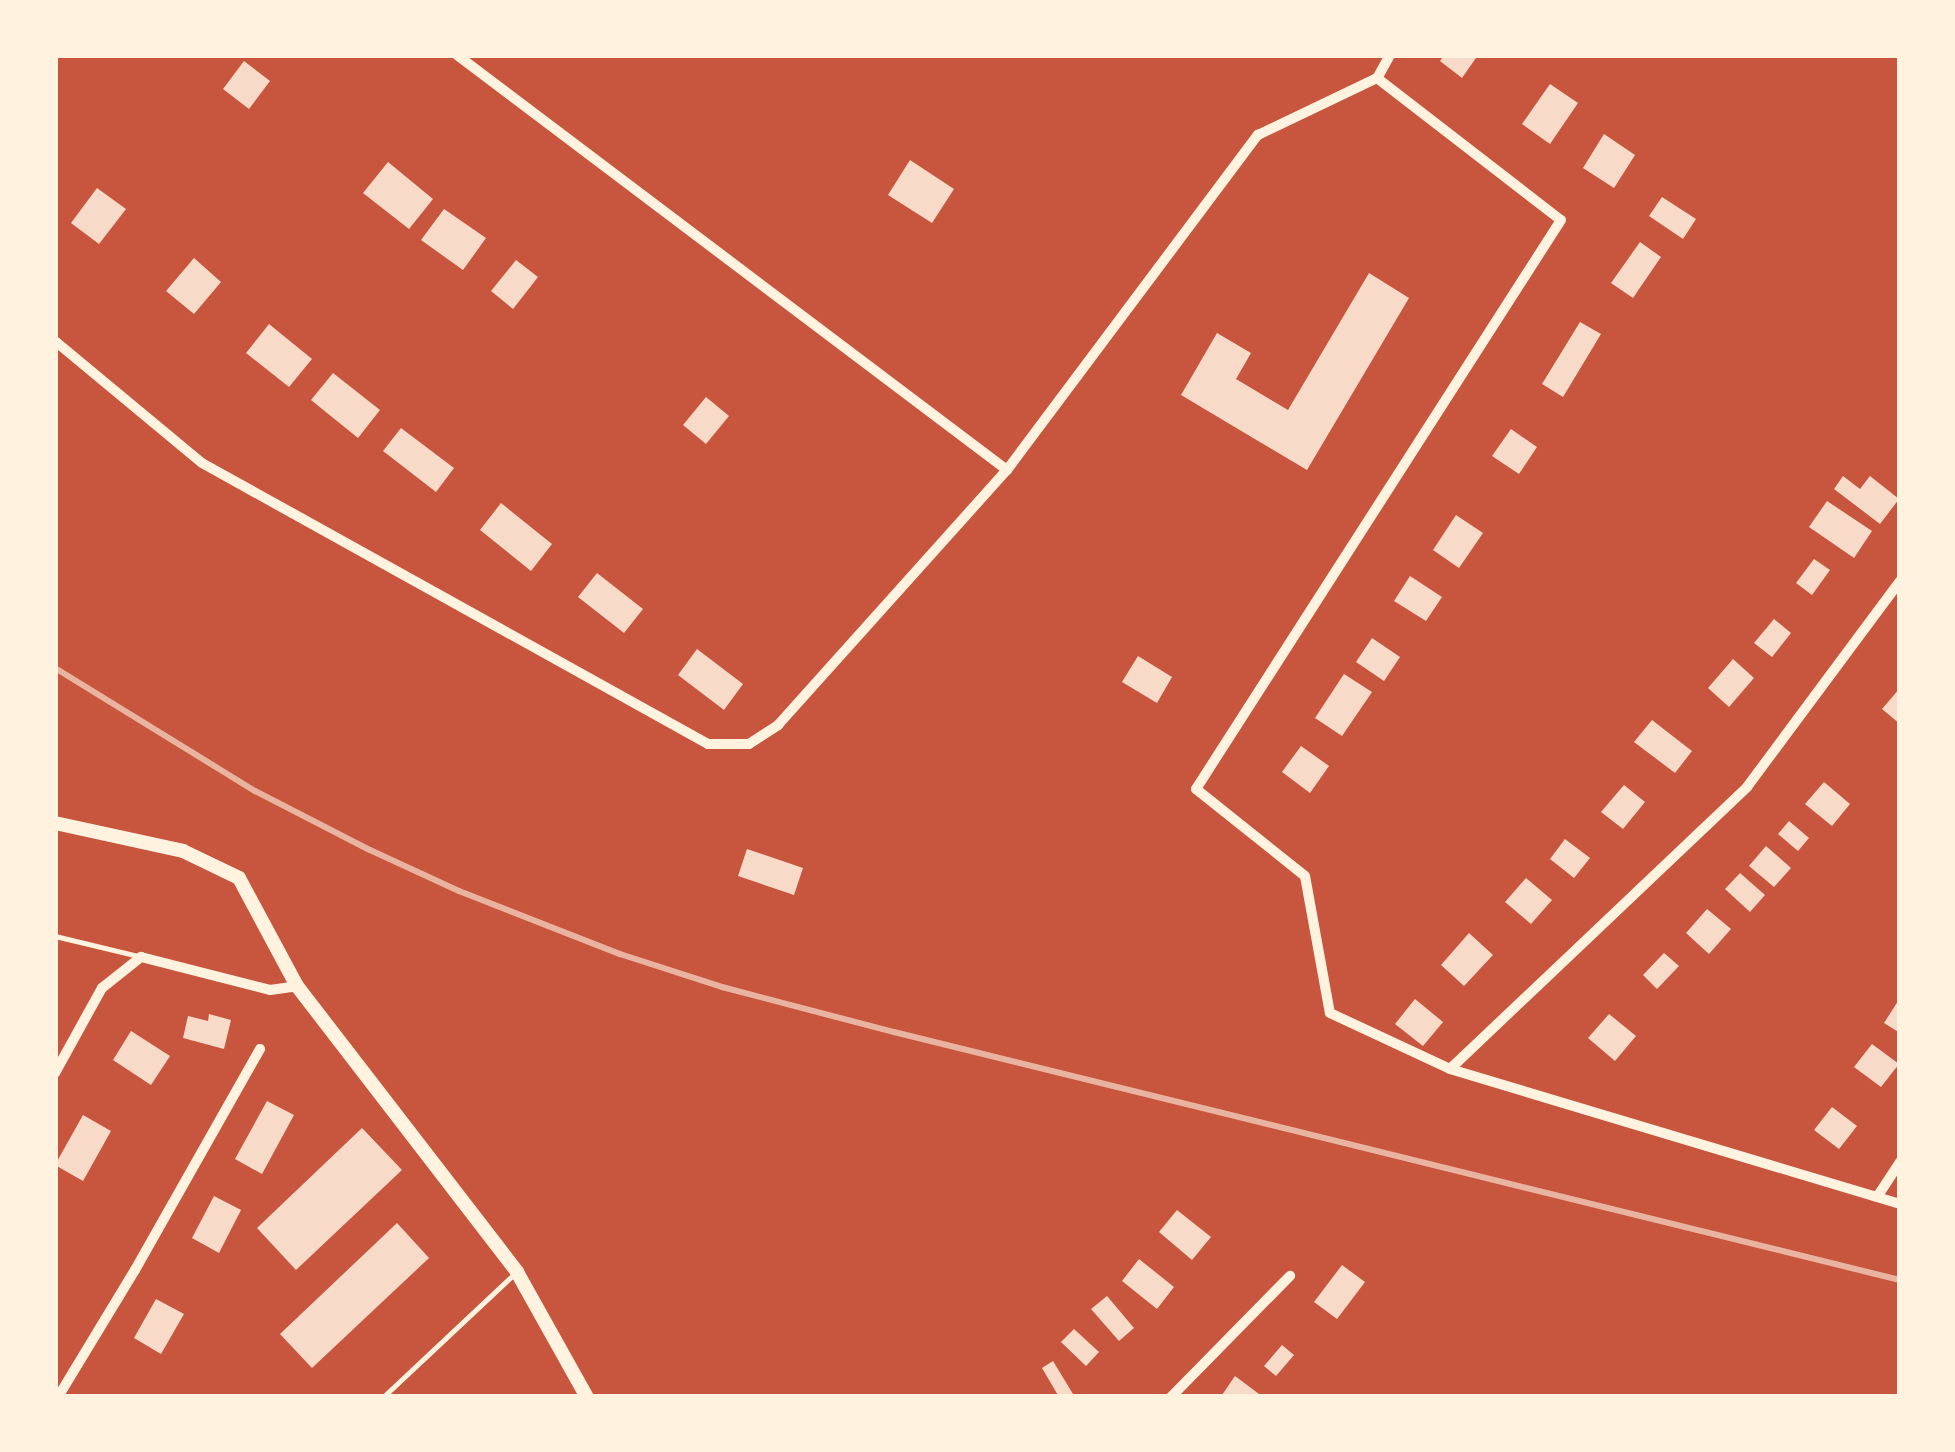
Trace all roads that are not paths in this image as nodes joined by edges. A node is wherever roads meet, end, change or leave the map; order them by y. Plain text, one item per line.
1 (458, 55) edge
2 (1390, 55) edge
3 (1377, 78) junction
4 (55, 340) edge
5 (1007, 470) junction
6 (1900, 580) edge
7 (55, 822) edge
8 (55, 936) edge
9 (141, 957) junction
10 (298, 986) junction
11 (260, 1049) dead end
12 (1450, 1069) junction
13 (55, 1074) edge
14 (1900, 1162) edge
15 (1877, 1197) junction
16 (1900, 1204) edge
17 (516, 1272) junction
18 (1290, 1276) dead end
19 (58, 1397) edge
20 (383, 1397) edge
21 (587, 1397) edge
22 (1171, 1397) edge

1 - 5 street
2 - 3 street
3 - 5 street
3 - 12 street
4 - 5 street
6 - 12 street
7 - 10 street
8 - 9 lane
9 - 10 street
9 - 13 street
10 - 17 street
11 - 19 street
12 - 15 street
14 - 15 street
15 - 16 street
17 - 20 lane
17 - 21 street
18 - 22 street

